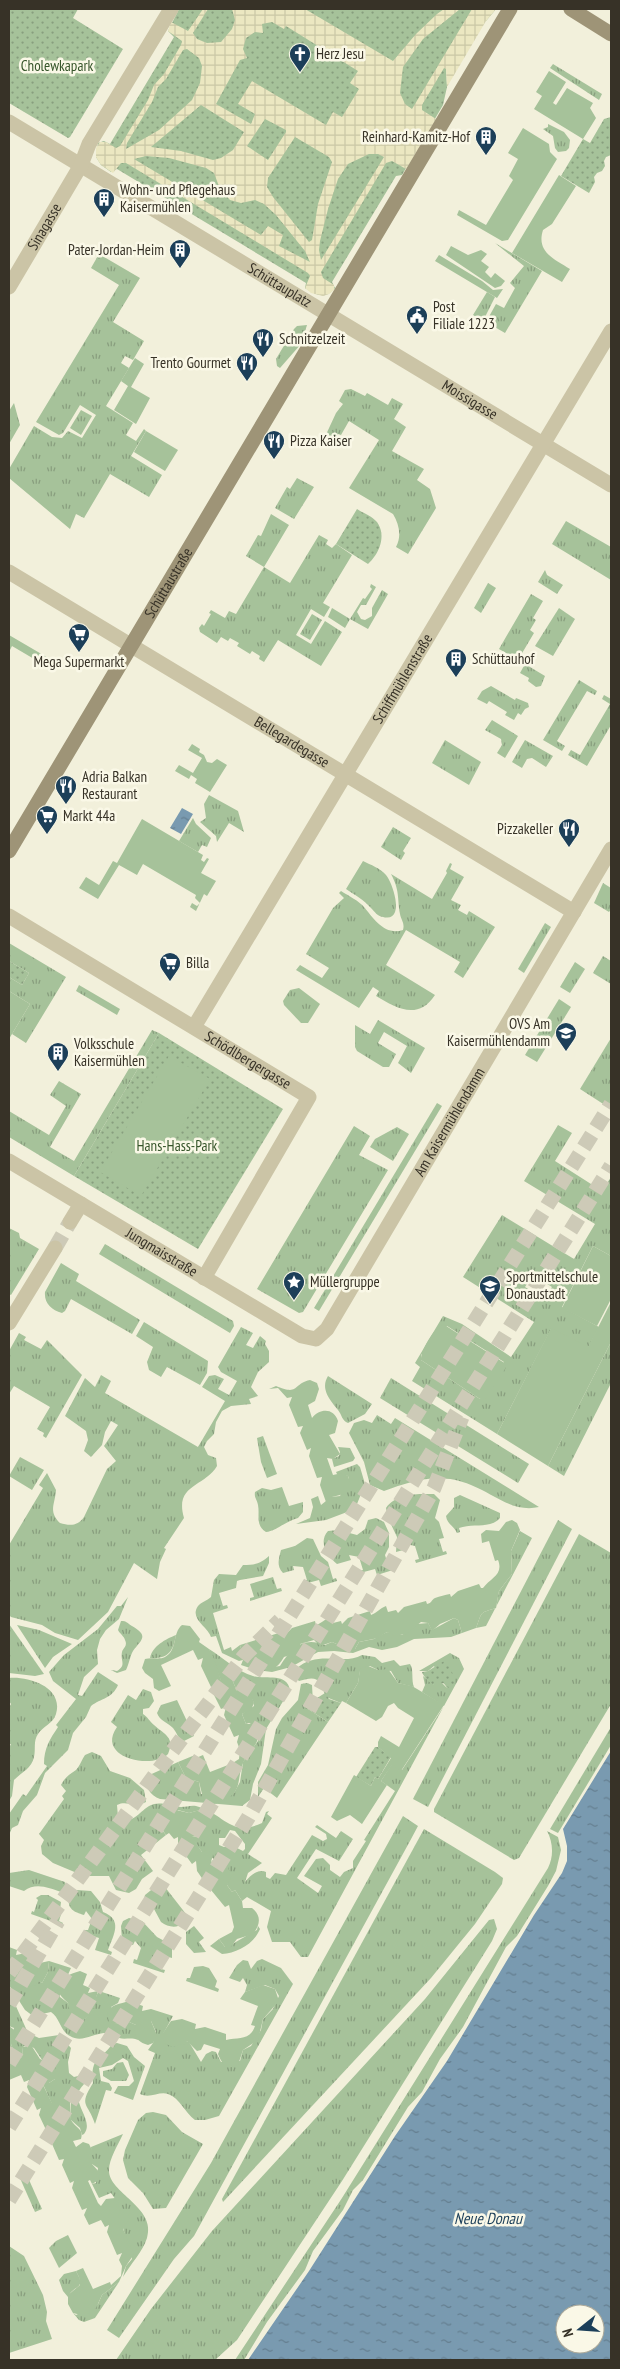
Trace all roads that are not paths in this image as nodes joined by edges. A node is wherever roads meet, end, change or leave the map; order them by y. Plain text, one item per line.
1 (171, 9) edge
2 (510, 9) edge
3 (571, 9) edge
4 (611, 34) edge
5 (9, 122) edge
6 (81, 166) junction
7 (9, 287) edge
8 (328, 314) junction
9 (611, 331) edge
10 (542, 444) junction
11 (611, 485) edge
12 (9, 572) edge
13 (130, 646) junction
14 (346, 774) junction
15 (611, 849) edge
16 (9, 851) edge
17 (574, 912) junction
18 (9, 916) edge
19 (194, 1027) junction
20 (9, 1161) edge
21 (81, 1204) junction
22 (70, 1222) tunnel mouth
23 (55, 1248) tunnel mouth
24 (204, 1278) junction
25 (9, 1323) edge
26 (313, 1338) joint

1 - 6 street
2 - 8 street, Schüttauplatz
3 - 4 street
5 - 6 street
6 - 7 street, Sinagasse
6 - 8 street, Schüttauplatz
8 - 10 street, Moissigasse
8 - 13 street, Schüttaustraße
9 - 10 street, Schiffmühlenstraße
10 - 11 street, Moissigasse
10 - 14 street, Schiffmühlenstraße
12 - 13 street, Bellegardegasse
13 - 14 street, Bellegardegasse
13 - 16 street, Schüttaustraße
14 - 17 street, Bellegardegasse
14 - 19 street, Schiffmühlenstraße
15 - 17 street, Am Kaisermühlendamm
17 - 26 street, Am Kaisermühlendamm
18 - 19 street, Schödlbergergasse
19 - 24 street, Schödlbergergasse
20 - 21 street, Jungmaisstraße
21 - 22 street
21 - 24 street, Jungmaisstraße
23 - 25 street
24 - 26 street, Jungmaisstraße

